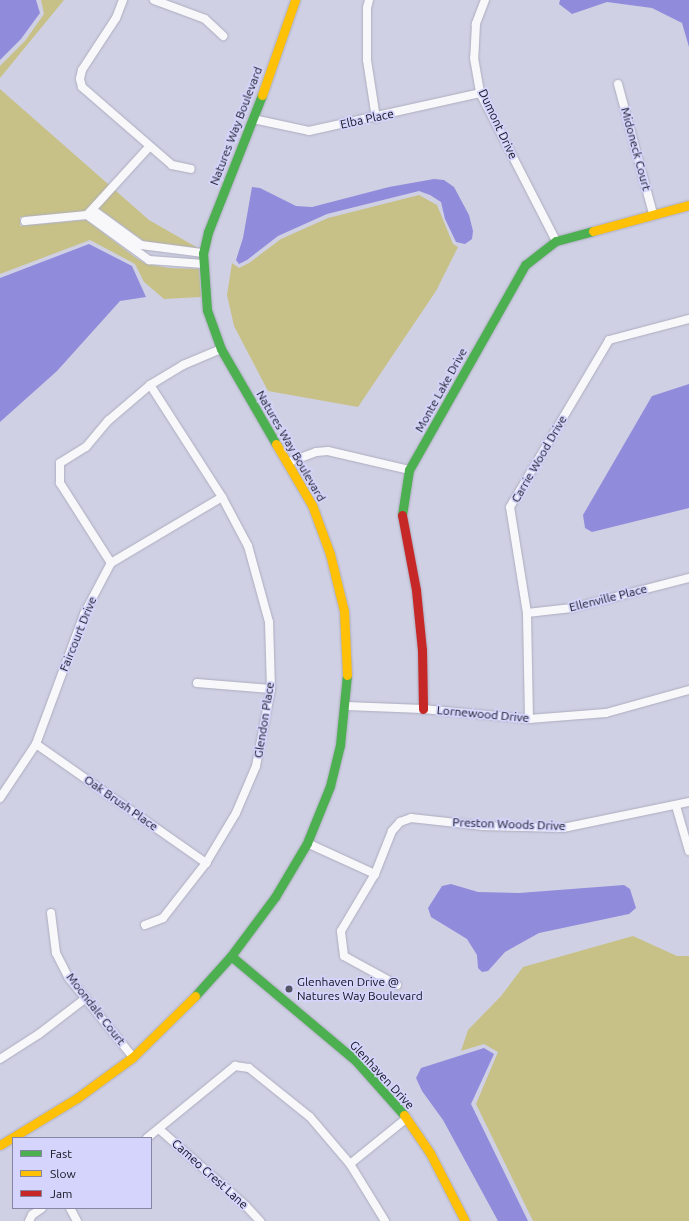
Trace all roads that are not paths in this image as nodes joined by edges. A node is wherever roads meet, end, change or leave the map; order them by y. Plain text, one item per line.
1 (123, 0) edge
2 (154, 0) edge
3 (295, 0) edge
4 (369, 0) edge
5 (485, 0) edge
6 (223, 36) dead end
7 (618, 84) dead end
8 (480, 93) junction
9 (376, 118) junction
10 (253, 119) junction
11 (149, 147) junction
12 (192, 169) dead end
13 (689, 205) edge
14 (90, 212) junction
15 (653, 214) junction
16 (25, 221) dead end
17 (556, 242) junction
18 (174, 250) junction
19 (203, 253) junction
20 (174, 264) junction
21 (204, 264) junction
22 (689, 318) edge
23 (221, 349) junction
24 (150, 385) junction
25 (289, 462) junction
26 (409, 470) junction
27 (222, 497) junction
28 (111, 563) junction
29 (689, 578) edge
30 (527, 613) junction
31 (197, 683) dead end
32 (270, 689) junction
33 (689, 690) edge
34 (346, 706) junction
35 (423, 709) junction
36 (529, 719) junction
37 (36, 744) junction
38 (0, 798) edge
39 (689, 802) edge
40 (676, 806) junction
41 (307, 843) junction
42 (689, 852) edge
43 (206, 863) junction
44 (375, 874) junction
45 (51, 913) dead end
46 (145, 925) dead end
47 (231, 956) junction
48 (397, 985) dead end
49 (86, 998) junction
50 (133, 1057) junction
51 (0, 1059) edge
52 (407, 1118) junction
53 (159, 1129) junction
54 (26, 1135) edge
55 (148, 1137) edge
56 (12, 1140) edge
57 (0, 1145) edge
58 (350, 1164) junction
59 (41, 1209) edge
60 (71, 1209) edge
61 (29, 1221) edge
62 (77, 1221) edge
63 (260, 1221) edge
64 (385, 1221) edge
65 (465, 1221) edge

1 - 11 street
2 - 6 street
3 - 10 street, Natures Way Boulevard
4 - 9 street
5 - 8 street, Dumont Drive
7 - 15 street, Midoneck Court
8 - 9 street, Elba Place
8 - 17 street, Dumont Drive
9 - 10 street, Elba Place
10 - 19 street, Natures Way Boulevard
11 - 12 street
11 - 14 street
13 - 15 street, Monte Lake Drive
14 - 16 street
14 - 18 street
14 - 20 street
15 - 17 street, Monte Lake Drive
17 - 26 street, Monte Lake Drive
18 - 19 street
18 - 20 street
19 - 21 street, Natures Way Boulevard
20 - 21 street
21 - 23 street, Natures Way Boulevard
22 - 30 street, Carrie Wood Drive
23 - 24 street
23 - 25 street, Natures Way Boulevard
24 - 27 street, Glendon Place
24 - 28 street
25 - 26 street
25 - 34 street, Natures Way Boulevard
26 - 35 street, Monte Lake Drive
27 - 28 street
27 - 32 street, Glendon Place
28 - 37 street, Faircourt Drive
29 - 30 street, Ellenville Place
30 - 36 street, Carrie Wood Drive
31 - 32 street
32 - 43 street, Glendon Place
33 - 36 street, Lornewood Drive
34 - 35 street, Lornewood Drive
34 - 41 street, Natures Way Boulevard
35 - 36 street, Lornewood Drive
37 - 38 street, Faircourt Drive
37 - 43 street, Oak Brush Place
39 - 40 street, Preston Woods Drive
40 - 42 street
40 - 44 street, Preston Woods Drive
41 - 44 street
41 - 47 street, Natures Way Boulevard
43 - 46 street, Glendon Place
44 - 48 street, Preston Woods Drive
45 - 49 street, Moondale Court
47 - 50 street, Natures Way Boulevard
47 - 52 street, Glenhaven Drive
49 - 50 street, Moondale Court
49 - 51 street
50 - 54 street, Natures Way Boulevard
52 - 58 street
52 - 65 street, Glenhaven Drive
53 - 55 street
53 - 58 street
53 - 63 street, Cameo Crest Lane
56 - 57 street, Natures Way Boulevard
58 - 64 street
59 - 61 street
60 - 62 street

